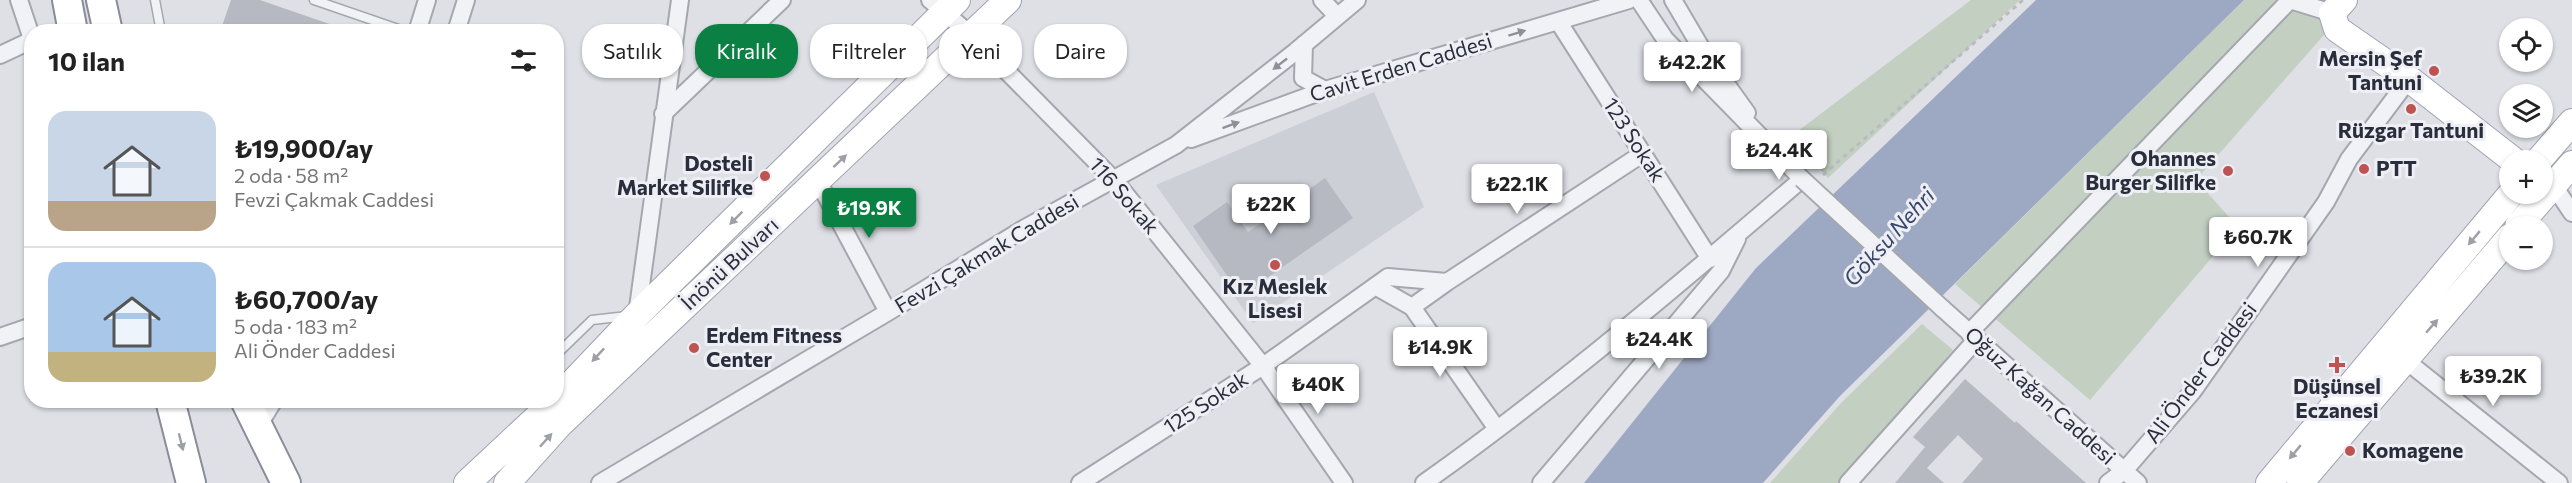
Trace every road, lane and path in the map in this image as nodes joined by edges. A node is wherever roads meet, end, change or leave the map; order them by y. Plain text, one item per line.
1 (19, 0) edge
2 (101, 0) edge
3 (155, 0) edge
4 (314, 0) edge
5 (427, 0) edge
6 (466, 0) edge
7 (680, 0) edge
8 (782, 0) edge
9 (1008, 0) edge
10 (1322, 0) edge
11 (1357, 0) edge
12 (1629, 0) edge
13 (1639, 0) edge
14 (1673, 0) edge
15 (2023, 0) edge
16 (944, 4) edge
17 (2338, 6) edge
18 (1337, 16) junction
19 (1558, 21) junction
20 (27, 24) edge
21 (106, 24) edge
22 (160, 24) edge
23 (383, 24) edge
24 (420, 24) edge
25 (458, 24) edge
26 (962, 24) edge
27 (984, 24) edge
28 (24, 43) edge
29 (1305, 44) junction
30 (0, 55) edge
31 (939, 67) edge
32 (1013, 78) edge
33 (2409, 79) junction
34 (1325, 90) junction
35 (663, 114) junction
36 (2572, 122) edge
37 (1176, 145) junction
38 (2500, 150) edge
39 (2548, 150) edge
40 (1642, 153) junction
41 (1779, 157) junction
42 (2572, 164) edge
43 (1824, 174) dead end
44 (1802, 179) junction
45 (2553, 179) edge
46 (818, 181) junction
47 (1115, 181) junction
48 (2553, 189) edge
49 (2503, 204) edge
50 (2572, 213) edge
51 (1741, 232) junction
52 (2499, 250) edge
53 (1710, 259) junction
54 (1382, 281) junction
55 (1447, 282) junction
56 (1412, 307) junction
57 (888, 312) junction
58 (637, 315) junction
59 (24, 329) edge
60 (0, 337) edge
61 (1972, 337) junction
62 (564, 347) edge
63 (2404, 359) junction
64 (1263, 366) junction
65 (564, 391) edge
66 (172, 408) edge
67 (248, 408) edge
68 (269, 408) edge
69 (547, 408) edge
70 (257, 428) junction
71 (1497, 429) junction
72 (2124, 471) junction
73 (191, 483) edge
74 (286, 483) edge
75 (467, 483) edge
76 (507, 483) edge
77 (600, 483) edge
78 (1080, 483) edge
79 (1344, 483) edge
80 (1424, 483) edge
81 (1541, 483) edge
82 (1848, 483) edge
83 (2108, 483) edge
84 (2138, 483) edge
85 (2269, 483) edge
86 (2300, 483) edge
87 (2559, 483) edge

1 - 20 street
2 - 21 highway
3 - 22 lane
4 - 23 lane
5 - 24 street
6 - 25 street
7 - 35 street
8 - 35 street
9 - 27 main road, İnönü Bulvarı
10 - 18 street
11 - 18 street, Fevzi Çakmak Caddesi
12 - 19 street, Cavit Erden Caddesi
13 - 41 street
14 - 41 street
15 - 43 path
16 - 26 street, 116 Sokak
16 -> 58 main road, İnönü Bulvarı
17 - 33 main road
17 - 61 street
18 - 29 street, Fevzi Çakmak Caddesi
34 -> 19 street, Cavit Erden Caddesi
19 - 40 street, 123 Sokak
28 - 30 street
29 - 34 street
29 -> 37 street, Fevzi Çakmak Caddesi
46 -> 31 main road, İnönü Bulvarı
32 - 47 street, 116 Sokak
33 - 38 main road
33 - 72 street, Ali Önder Caddesi
37 -> 34 street, Cavit Erden Caddesi
35 - 58 street
36 - 39 main road
37 - 47 street, Fevzi Çakmak Caddesi
40 - 53 street, 123 Sokak
40 - 55 street
41 - 44 street, Oğuz Kağan Caddesi
42 - 45 main road
44 - 51 street
44 - 61 street, Oğuz Kağan Caddesi, bridge
46 - 57 street
76 -> 46 main road, İnönü Bulvarı
47 - 57 street, Fevzi Çakmak Caddesi
47 - 64 street, 116 Sokak
48 - 50 street
49 -> 85 main road
51 - 53 street
51 - 81 street
63 -> 52 main road
53 - 71 street
54 - 55 street
54 - 56 street
54 - 64 street, 125 Sokak
55 - 56 street
56 - 71 street
57 - 77 street, Fevzi Çakmak Caddesi
58 - 62 lane
58 -> 65 main road, İnönü Bulvarı
59 - 60 street
61 - 72 street, Oğuz Kağan Caddesi
61 - 82 street
63 - 86 main road
63 - 87 street
64 - 78 street, 125 Sokak
64 - 79 street, 116 Sokak
66 -> 73 highway
67 - 70 highway
68 - 70 street
69 - 75 main road, İnönü Bulvarı
70 - 74 highway
71 - 80 street
72 - 83 street, Ali Önder Caddesi
72 - 84 street, Oğuz Kağan Caddesi

